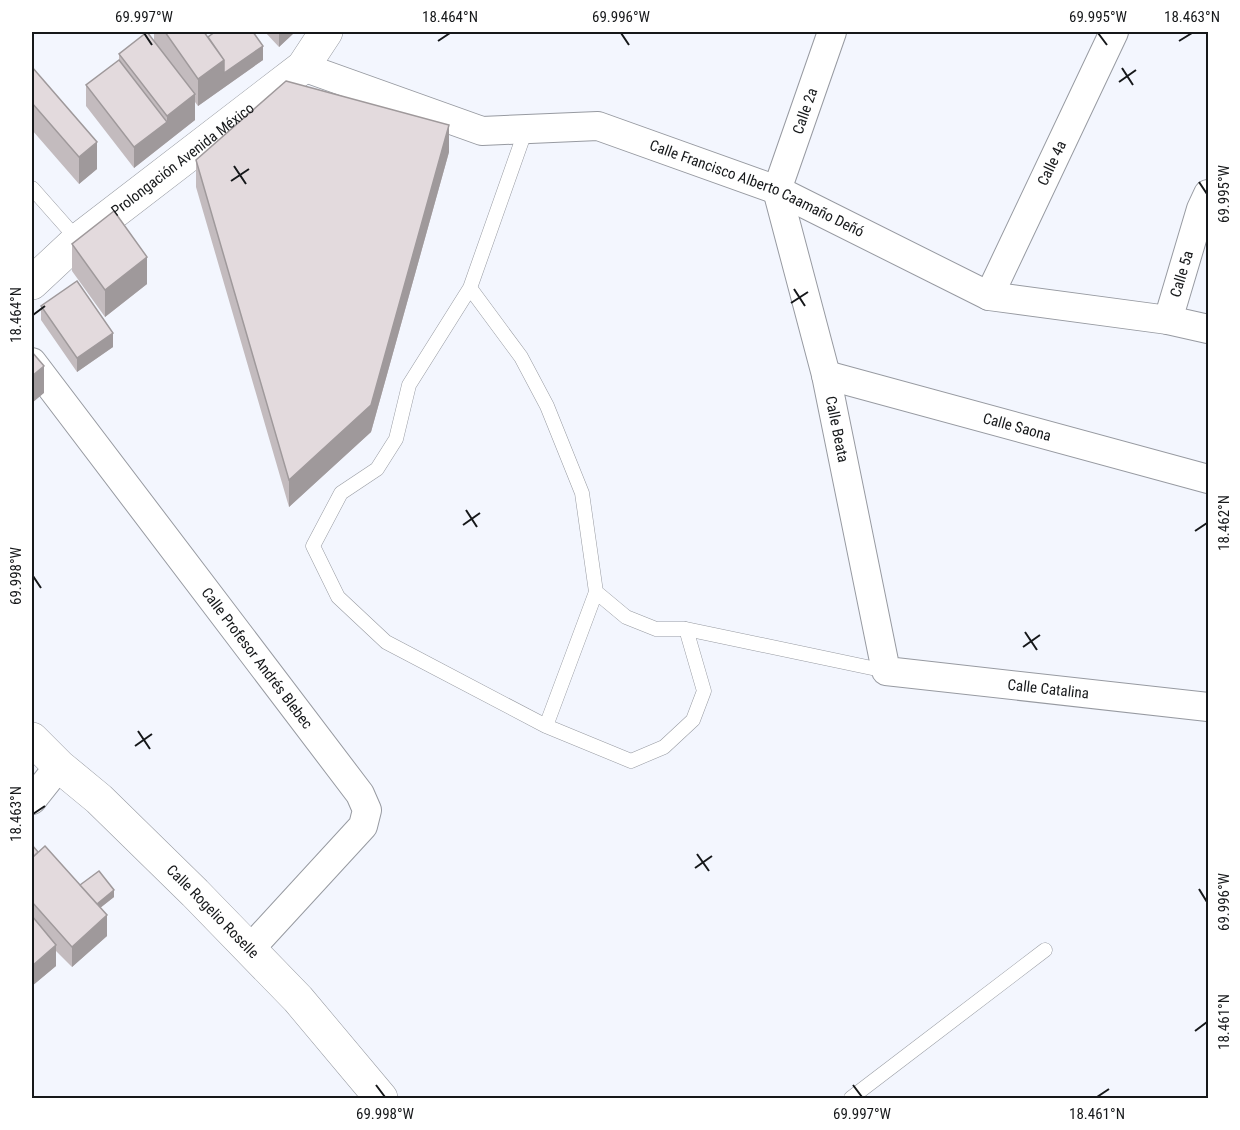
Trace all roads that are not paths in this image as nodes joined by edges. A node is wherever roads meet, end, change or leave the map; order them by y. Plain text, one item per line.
1 (326, 32) edge
2 (832, 32) edge
3 (1114, 32) edge
4 (303, 67) junction
5 (526, 129) junction
6 (32, 188) edge
7 (777, 190) junction
8 (1209, 194) edge
9 (78, 240) junction
10 (32, 283) edge
11 (470, 288) junction
12 (989, 296) junction
13 (1168, 320) junction
14 (1209, 329) edge
15 (32, 362) edge
16 (826, 375) junction
17 (1209, 479) edge
18 (596, 592) junction
19 (686, 629) junction
20 (886, 670) junction
21 (1209, 707) edge
22 (546, 726) junction
23 (32, 739) edge
24 (59, 766) junction
25 (32, 800) edge
26 (250, 949) junction
27 (1046, 950) dead end
28 (381, 1098) edge
29 (851, 1098) edge

1 - 4 street, Prolongación Avenida México
2 - 7 street, Calle 2a
3 - 12 street, Calle 4a
4 - 5 street, Calle Francisco Alberto Caamaño Deñó
4 - 9 street, Prolongación Avenida México
5 - 7 street, Calle Francisco Alberto Caamaño Deñó
5 - 11 lane
6 - 9 lane
7 - 12 street, Calle Francisco Alberto Caamaño Deñó
7 - 16 street, Calle Beata
8 - 13 street, Calle 5a
9 - 10 street, Prolongación Avenida México
11 - 18 lane
11 - 22 lane
12 - 13 street, Calle Francisco Alberto Caamaño Deñó
13 - 14 street, Calle Francisco Alberto Caamaño Deñó
15 - 26 street, Calle Profesor Andrés Blebec
16 - 17 street, Calle Saona
16 - 20 street, Calle Beata
18 - 19 lane
18 - 22 lane
19 - 20 lane
19 - 22 lane
20 - 21 street, Calle Catalina
23 - 24 street, Calle Rogelio Roselle
24 - 25 street
24 - 26 street, Calle Rogelio Roselle
26 - 28 street, Calle Rogelio Roselle
27 - 29 lane

